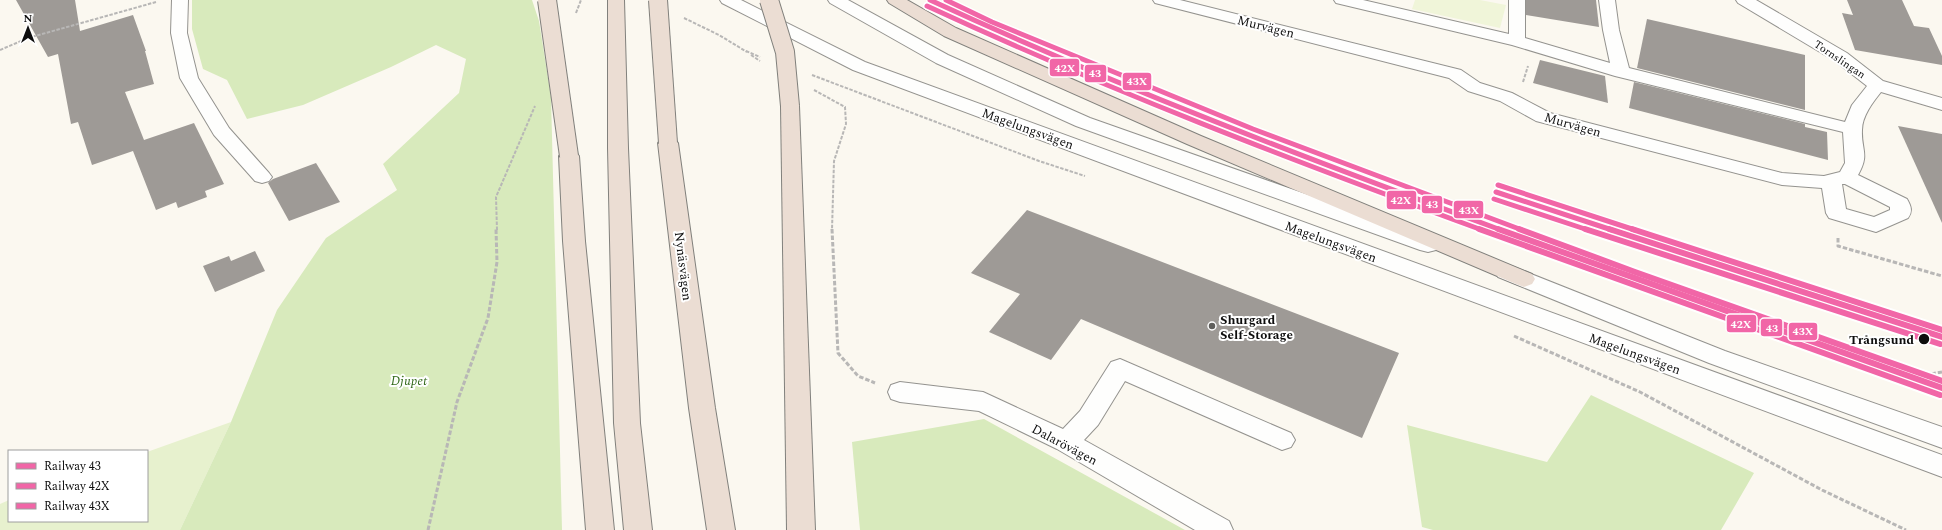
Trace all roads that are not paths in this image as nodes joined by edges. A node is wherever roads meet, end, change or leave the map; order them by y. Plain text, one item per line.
1 (180, 0) edge
2 (547, 0) edge
3 (616, 0) edge
4 (658, 0) edge
5 (728, 0) edge
6 (769, 0) edge
7 (836, 0) edge
8 (895, 0) edge
9 (1161, 0) edge
10 (1342, 0) edge
11 (1517, 0) edge
12 (1607, 0) edge
13 (1744, 0) edge
14 (1517, 41) junction
15 (1621, 72) junction
16 (1877, 85) junction
17 (1942, 104) edge
18 (1852, 129) junction
19 (262, 177) dead end
20 (1839, 179) junction
21 (1524, 279) junction
22 (900, 392) road end
23 (1942, 438) edge
24 (1282, 440) dead end
25 (1066, 442) junction
26 (1942, 466) edge
27 (600, 530) edge
28 (638, 530) edge
29 (721, 530) edge
30 (800, 530) edge
31 (1219, 530) edge

1 - 19 street
2 - 27 highway, bridge
3 - 28 highway
4 - 29 highway, Nynäsvägen, bridge
5 - 26 street, Magelungsvägen
6 - 30 highway, bridge
7 - 21 street, Magelungsvägen
8 - 21 highway
9 - 20 street, Murvägen
10 - 14 street
11 - 14 street
12 - 15 street
13 - 16 street, Tornslingan
14 - 15 street
15 - 18 street
16 - 17 street, Tornslingan
16 - 18 street
18 - 20 street
20 - 20 street
21 - 23 street, Magelungsvägen
22 - 25 street, Dalarövägen
24 - 25 street
25 - 31 street, Dalarövägen

